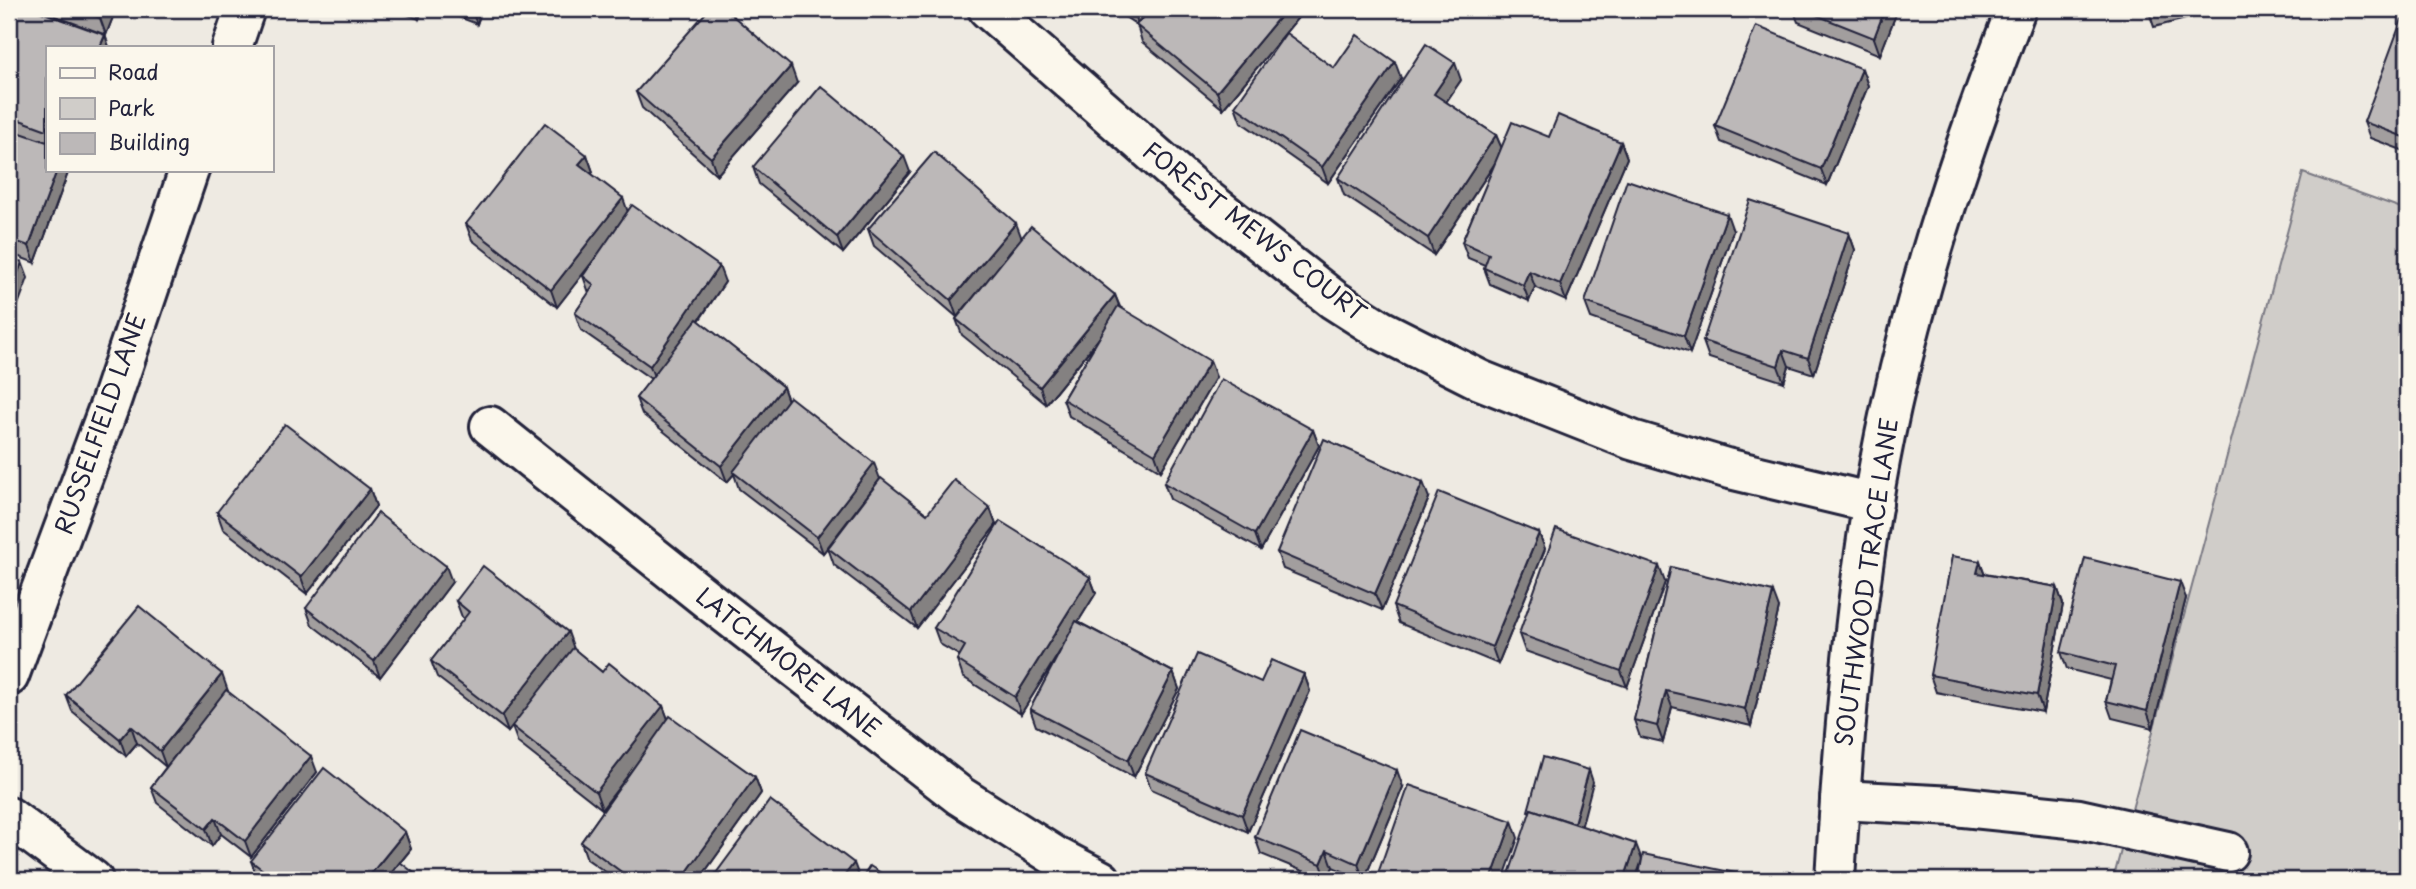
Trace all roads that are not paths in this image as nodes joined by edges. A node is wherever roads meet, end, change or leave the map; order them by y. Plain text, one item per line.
1 (245, 9) edge
2 (988, 9) edge
3 (2016, 9) edge
4 (232, 46) edge
5 (188, 172) edge
6 (489, 426) dead end
7 (1873, 503) junction
8 (9, 676) edge
9 (1840, 800) junction
10 (9, 817) edge
11 (2228, 852) dead end
12 (93, 880) edge
13 (1101, 880) edge
14 (1835, 880) edge

1 - 4 street
2 - 7 street, FOREST MEWS COURT
3 - 7 street, SOUTHWOOD TRACE LANE
5 - 8 street, RUSSELFIELD LANE
6 - 13 street, LATCHMORE LANE
7 - 9 street, SOUTHWOOD TRACE LANE
9 - 11 street
9 - 14 street, SOUTHWOOD TRACE LANE
10 - 12 street

